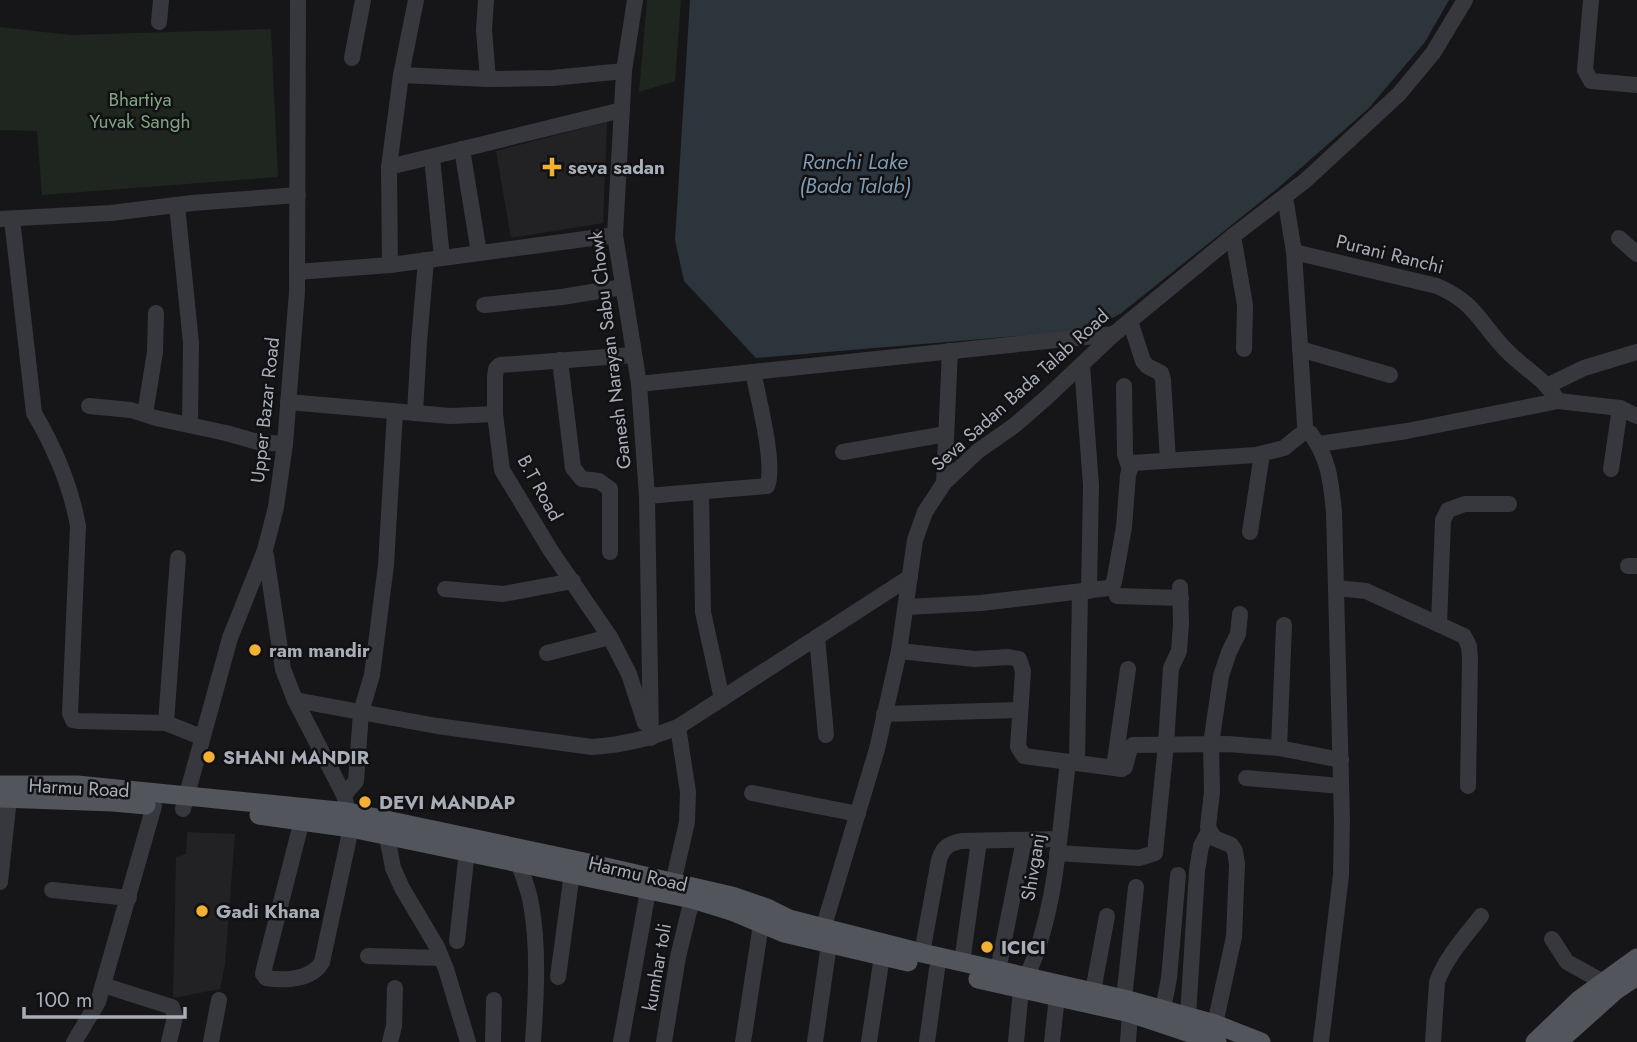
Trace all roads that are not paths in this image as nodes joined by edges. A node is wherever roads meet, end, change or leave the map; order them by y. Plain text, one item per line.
1 (161, 0) edge
2 (298, 0) edge
3 (363, 0) edge
4 (416, 0) edge
5 (486, 0) edge
6 (635, 0) edge
7 (1465, 0) edge
8 (1591, 0) edge
9 (159, 22) dead end
10 (352, 58) dead end
11 (624, 71) junction
12 (401, 75) junction
13 (488, 79) junction
14 (1637, 85) edge
15 (622, 110) junction
16 (462, 149) junction
17 (432, 157) junction
18 (389, 167) junction
19 (298, 195) junction
20 (1285, 197) junction
21 (177, 205) junction
22 (6, 219) edge
23 (615, 235) junction
24 (1233, 236) junction
25 (1619, 238) dead end
26 (1294, 252) junction
27 (479, 253) junction
28 (1637, 253) edge
29 (434, 259) junction
30 (390, 265) junction
31 (297, 272) junction
32 (623, 287) junction
33 (484, 305) dead end
34 (156, 313) dead end
35 (1129, 321) junction
36 (1114, 334) junction
37 (1244, 349) dead end
38 (1300, 349) junction
39 (950, 351) junction
40 (1637, 352) edge
41 (633, 355) junction
42 (560, 360) junction
43 (1082, 365) junction
44 (753, 372) junction
45 (1390, 375) dead end
46 (639, 384) junction
47 (1124, 386) dead end
48 (1549, 386) junction
49 (1558, 401) junction
50 (288, 402) junction
51 (89, 406) dead end
52 (1620, 408) junction
53 (395, 412) junction
54 (415, 413) junction
55 (145, 414) junction
56 (495, 414) junction
57 (1637, 416) edge
58 (190, 425) junction
59 (946, 434) junction
60 (1309, 434) junction
61 (285, 444) junction
62 (843, 452) dead end
63 (1262, 454) junction
64 (1168, 460) junction
65 (1129, 467) junction
66 (1611, 469) dead end
67 (944, 483) junction
68 (701, 492) junction
69 (646, 496) junction
70 (1509, 504) dead end
71 (1250, 532) dead end
72 (265, 550) junction
73 (610, 552) dead end
74 (177, 558) dead end
75 (910, 578) junction
76 (573, 581) junction
77 (1336, 588) junction
78 (445, 589) dead end
79 (1084, 591) junction
80 (1117, 596) dead end
81 (907, 607) junction
82 (1240, 614) dead end
83 (1439, 624) junction
84 (1284, 625) dead end
85 (610, 637) junction
86 (817, 637) junction
87 (899, 651) junction
88 (547, 653) dead end
89 (1128, 669) dead end
90 (722, 699) junction
91 (295, 700) junction
92 (1020, 710) junction
93 (361, 712) junction
94 (884, 714) junction
95 (166, 723) junction
96 (678, 727) junction
97 (826, 734) dead end
98 (201, 737) junction
99 (651, 738) junction
100 (1166, 744) junction
101 (1211, 744) junction
102 (1279, 748) junction
103 (1340, 760) junction
104 (1072, 762) junction
105 (1114, 768) junction
106 (1246, 778) dead end
107 (1341, 786) junction
108 (1468, 786) dead end
109 (752, 793) dead end
110 (3, 794) edge
111 (184, 803) junction
112 (154, 806) junction
113 (347, 812) junction
114 (858, 814) junction
115 (302, 820) junction
116 (1209, 831) junction
117 (387, 836) junction
118 (1024, 840) junction
119 (979, 841) junction
120 (1058, 846) junction
121 (467, 851) junction
122 (518, 862) junction
123 (572, 873) junction
124 (1178, 875) dead end
125 (0, 881) edge
126 (673, 883) junction
127 (1136, 887) dead end
128 (52, 890) dead end
129 (648, 891) junction
130 (129, 898) junction
131 (692, 899) junction
132 (1107, 916) dead end
133 (1481, 916) dead end
134 (761, 925) junction
135 (824, 937) junction
136 (1552, 939) dead end
137 (457, 941) dead end
138 (922, 953) junction
139 (368, 956) dead end
140 (881, 957) junction
141 (441, 958) junction
142 (1637, 958) edge
143 (962, 962) junction
144 (937, 970) junction
145 (998, 970) junction
146 (558, 976) dead end
147 (1637, 976) edge
148 (1603, 982) junction
149 (1024, 983) junction
150 (103, 985) junction
151 (395, 988) dead end
152 (1093, 991) junction
153 (1057, 997) junction
154 (219, 999) dead end
155 (494, 1000) dead end
156 (1127, 1006) junction
157 (1163, 1009) junction
158 (1188, 1016) junction
159 (1216, 1033) edge
160 (74, 1042) edge
161 (169, 1042) edge
162 (211, 1042) edge
163 (390, 1042) edge
164 (468, 1042) edge
165 (493, 1042) edge
166 (533, 1042) edge
167 (621, 1042) edge
168 (664, 1042) edge
169 (743, 1042) edge
170 (815, 1042) edge
171 (869, 1042) edge
172 (927, 1042) edge
173 (1016, 1042) edge
174 (1052, 1042) edge
175 (1128, 1042) edge
176 (1261, 1042) edge
177 (1321, 1042) edge
178 (1433, 1042) edge
179 (1535, 1042) edge
180 (1558, 1042) edge

1 - 9 street
2 - 19 street, Upper Bazar Road
3 - 10 street
4 - 12 street
5 - 13 street
6 - 11 street, Ganesh Narayan Sabu Chowk
7 - 20 street, Seva Sadan Bada Talab Road
8 - 14 street
11 - 13 street
11 - 15 street, Ganesh Narayan Sabu Chowk
12 - 13 street
12 - 18 street
15 - 16 street
15 - 23 street, Ganesh Narayan Sabu Chowk
16 - 17 street
16 - 27 street
17 - 18 street
17 - 29 street
18 - 30 street
19 - 21 street
19 - 31 street, Upper Bazar Road
20 - 24 street, Seva Sadan Bada Talab Road
20 - 26 street
21 - 22 street
21 - 58 street
22 - 95 street
23 - 27 street
23 - 32 street, Ganesh Narayan Sabu Chowk
24 - 35 street, Seva Sadan Bada Talab Road
24 - 37 street
25 - 28 street
26 - 38 street
26 - 48 street, Purani Ranchi
27 - 29 street
29 - 30 street
29 - 54 street
30 - 31 street
31 - 50 street, Upper Bazar Road
32 - 33 street
32 - 41 street, Ganesh Narayan Sabu Chowk
34 - 55 street
35 - 36 street, Seva Sadan Bada Talab Road
35 - 64 street
36 - 39 street
36 - 43 street, Seva Sadan Bada Talab Road
38 - 45 street
38 - 60 street
39 - 44 street
39 - 59 street
40 - 48 street
41 - 42 street, B.T Road
41 - 46 street, Ganesh Narayan Sabu Chowk
42 - 56 street, B.T Road
42 - 73 street
43 - 67 street, Seva Sadan Bada Talab Road
43 - 79 street, Shivganj
44 - 46 street
44 - 68 street
46 - 69 street, Ganesh Narayan Sabu Chowk
47 - 65 street
48 - 49 street, Purani Ranchi
49 - 52 street
49 - 60 street
50 - 53 street
50 - 61 street, Upper Bazar Road
51 - 55 street
52 - 57 street
52 - 66 street
53 - 54 street
53 - 93 street
54 - 56 street
55 - 58 street
56 - 76 street, B.T Road
58 - 61 street
59 - 62 street
59 - 67 street
60 - 63 street
60 - 77 street
61 - 72 street, Upper Bazar Road
63 - 64 street
63 - 71 street
64 - 65 street
65 - 79 street
67 - 75 street, Seva Sadan Bada Talab Road
68 - 69 street
68 - 90 street
69 - 99 street, Ganesh Narayan Sabu Chowk
70 - 83 street
72 - 91 street
72 - 98 street, Upper Bazar Road
74 - 95 street
75 - 81 street, Seva Sadan Bada Talab Road
75 - 86 street
76 - 78 street
76 - 85 street, B.T Road
77 - 83 street
77 - 103 street
79 - 81 street
79 - 104 street, Shivganj
80 - 100 street
81 - 87 street, Seva Sadan Bada Talab Road
82 - 101 street
83 - 108 street
84 - 102 street
85 - 88 street
85 - 99 street, B.T Road
86 - 90 street
86 - 97 street
87 - 92 street
87 - 94 street, Seva Sadan Bada Talab Road
89 - 105 street
90 - 96 street
91 - 93 street
91 - 113 street
92 - 94 street
92 - 104 street
93 - 99 street
93 - 113 street
94 - 114 street, Seva Sadan Bada Talab Road
95 - 98 street
96 - 99 street
96 - 126 street
98 - 111 street, Upper Bazar Road
100 - 101 street
100 - 105 street
100 - 120 street
101 - 102 street
101 - 116 street
102 - 103 street
103 - 107 street
104 - 105 street
104 - 120 street, Shivganj
106 - 107 street
107 - 177 street
109 - 114 street
110 - 111 main road, Harmu Road
110 - 112 main road, Harmu Road
110 - 125 street
111 - 112 main road, Harmu Road
111 - 113 main road, Harmu Road
111 - 115 main road, Harmu Road
112 - 130 street
113 - 115 main road, Harmu Road
113 - 115 street
113 - 117 main road, Harmu Road
113 - 126 main road, Harmu Road
114 - 135 street, Seva Sadan Bada Talab Road
116 - 158 street
116 - 159 street
117 - 121 main road, Harmu Road
117 - 141 street
118 - 119 street
118 - 120 street
118 - 145 street
119 - 138 street
119 - 143 street
120 - 149 street, Shivganj
121 - 122 main road, Harmu Road
121 - 137 street
122 - 123 main road, Harmu Road
122 - 166 street
123 - 129 main road, Harmu Road
123 - 146 street
124 - 157 street
126 - 135 main road, Harmu Road
127 - 156 street
128 - 130 street
129 - 131 main road, Harmu Road
129 - 167 street
130 - 150 street
131 - 134 main road, Harmu Road
131 - 168 street, kumhar toli
132 - 152 street
133 - 178 street
134 - 135 main road, Harmu Road
134 - 169 street
135 - 138 main road, Harmu Road
135 - 140 main road, Harmu Road
135 - 170 street, Seva Sadan Bada Talab Road
136 - 148 street
138 - 143 main road, Harmu Road
139 - 141 street
140 - 144 main road, Harmu Road
140 - 171 street
141 - 164 street
142 - 148 main road
143 - 145 main road, Harmu Road
144 - 149 main road, Harmu Road
144 - 172 street
145 - 149 main road, Harmu Road
147 - 180 main road
148 - 179 main road
149 - 152 main road, Harmu Road
149 - 153 main road, Harmu Road
149 - 173 street, Shivganj
150 - 160 street
150 - 161 street
151 - 163 street
152 - 156 main road, Harmu Road
153 - 156 main road, Harmu Road
153 - 174 street
154 - 162 street
155 - 165 street
156 - 157 main road, Harmu Road
156 - 159 main road, Harmu Road
156 - 175 street
157 - 158 main road, Harmu Road
158 - 159 main road, Harmu Road
159 - 176 main road, Harmu Road

